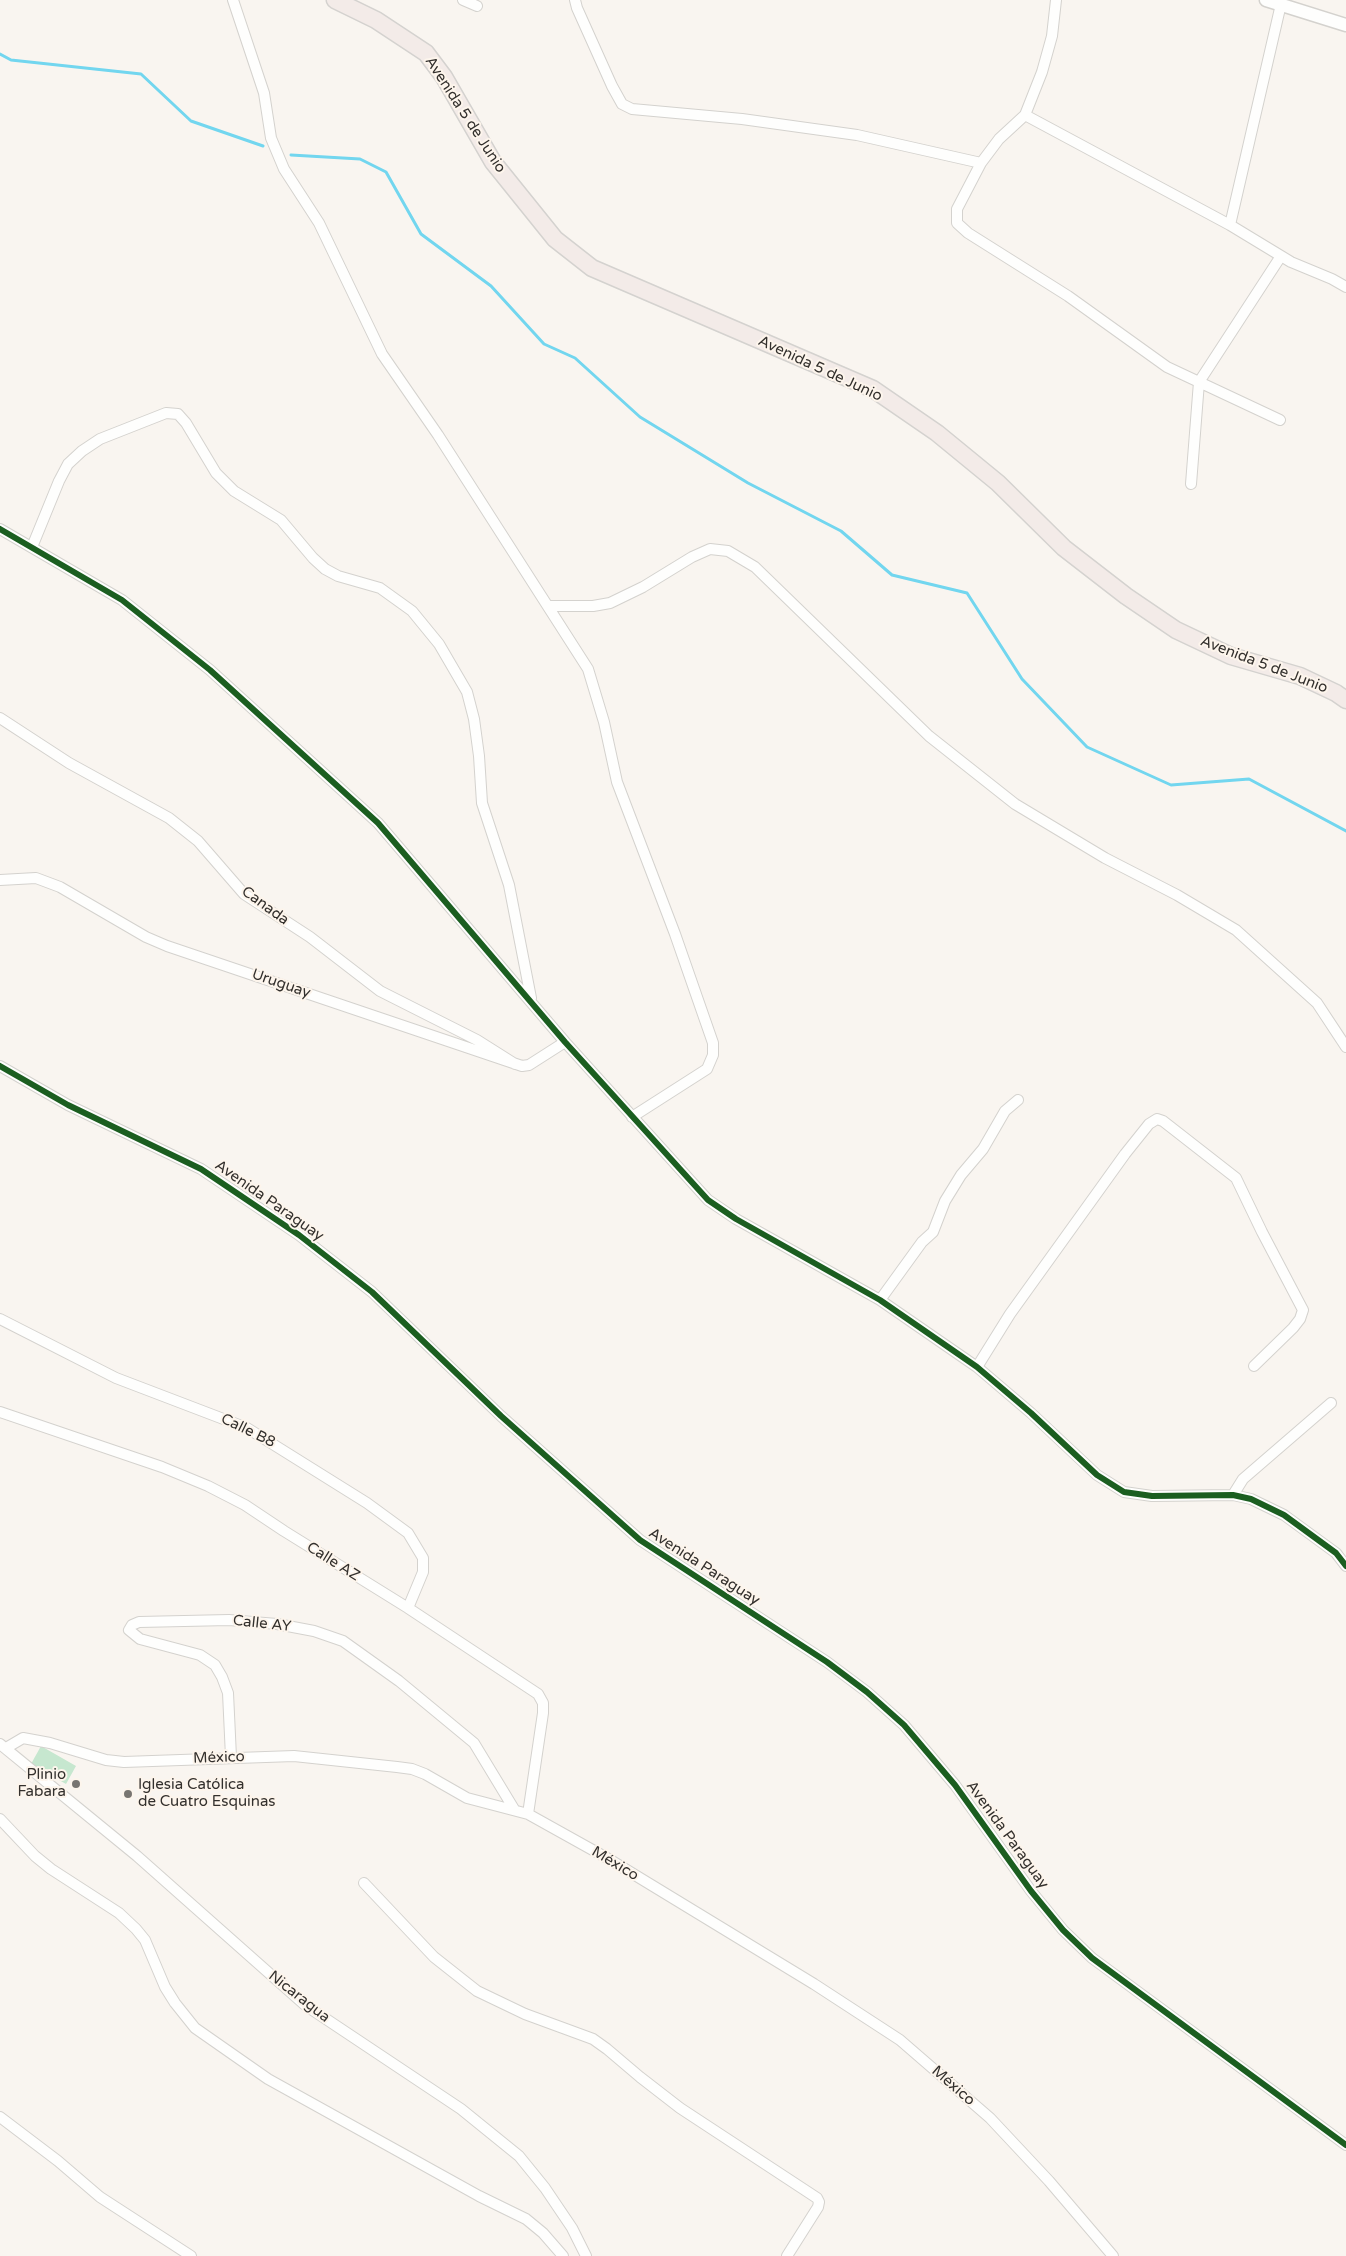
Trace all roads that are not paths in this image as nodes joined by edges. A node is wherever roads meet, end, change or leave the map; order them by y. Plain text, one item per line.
1 (232, 0) edge
2 (335, 0) edge
3 (463, 0) edge
4 (575, 0) edge
5 (1056, 0) edge
6 (1266, 0) edge
7 (1281, 4) junction
8 (476, 6) dead end
9 (1346, 24) edge
10 (1025, 115) junction
11 (980, 163) junction
12 (1230, 225) junction
13 (1281, 256) junction
14 (1346, 287) edge
15 (1199, 382) junction
16 (1280, 420) dead end
17 (1191, 484) dead end
18 (0, 529) edge
19 (32, 547) junction
20 (549, 606) junction
21 (1346, 700) edge
22 (0, 718) edge
23 (0, 880) edge
24 (532, 1001) junction
25 (565, 1042) junction
26 (1346, 1047) edge
27 (515, 1064) junction
28 (0, 1066) edge
29 (1018, 1100) dead end
30 (632, 1117) junction
31 (880, 1300) junction
32 (0, 1319) edge
33 (1254, 1366) dead end
34 (977, 1367) junction
35 (1331, 1403) dead end
36 (0, 1412) edge
37 (1233, 1495) junction
38 (1346, 1566) edge
39 (408, 1608) junction
40 (3, 1746) edge
41 (231, 1757) junction
42 (514, 1809) junction
43 (528, 1814) junction
44 (0, 1819) edge
45 (364, 1883) dead end
46 (0, 2117) edge
47 (1346, 2145) edge
48 (191, 2256) edge
49 (563, 2256) edge
50 (586, 2256) edge
51 (788, 2256) edge
52 (1113, 2256) edge

1 - 20 street
2 - 21 main road, Avenida 5 de Junio
3 - 8 street
4 - 11 street
5 - 10 street
6 - 7 street
7 - 9 street
7 - 12 street
10 - 11 street
10 - 12 street
11 - 15 street
12 - 13 street
13 - 14 street
13 - 15 street
15 - 16 street
15 - 17 street
18 - 19 street
19 - 24 street
19 - 24 street
20 - 26 street
20 - 30 street
22 - 27 street, Canada
23 - 27 street, Uruguay
24 - 25 street
25 - 27 street
25 - 30 street
28 - 47 street, Avenida Paraguay
29 - 31 street
30 - 31 street
31 - 34 street
32 - 39 street, Calle B8
33 - 34 street
34 - 37 street
35 - 37 street
36 - 39 street, Calle AZ
37 - 38 street
39 - 43 street, Calle AZ
40 - 41 street, México
40 - 50 street, Nicaragua
41 - 42 street, México
41 - 42 street, Calle AY
42 - 43 street, México
43 - 52 street, México
44 - 49 street
45 - 51 street
46 - 48 street

